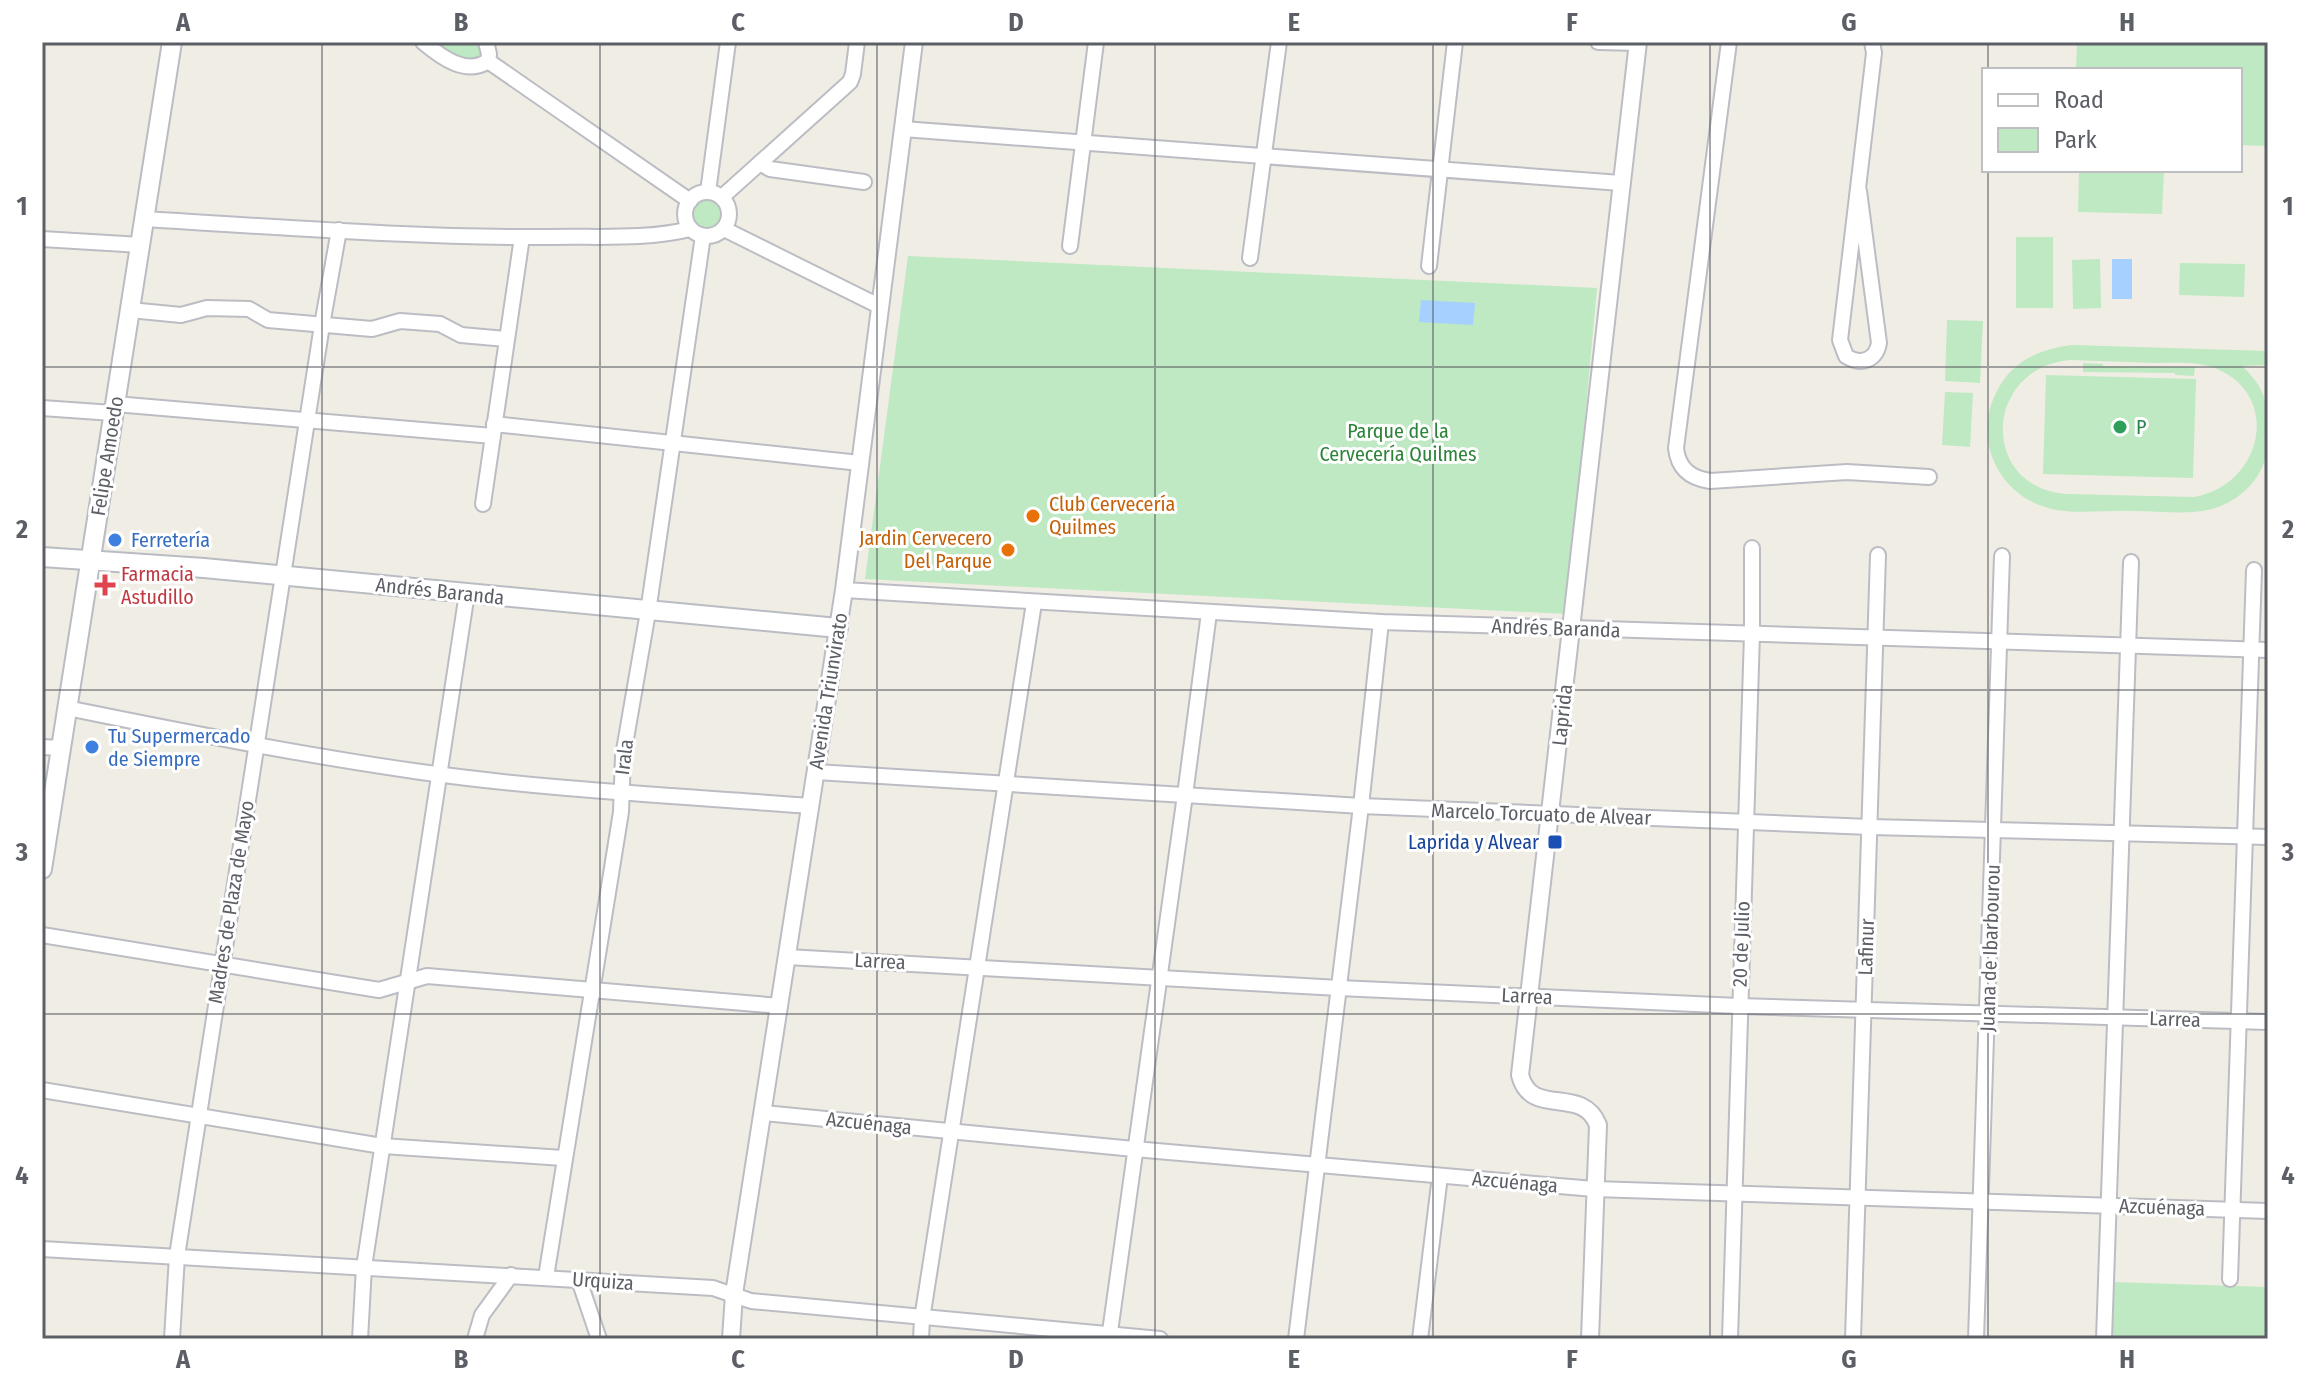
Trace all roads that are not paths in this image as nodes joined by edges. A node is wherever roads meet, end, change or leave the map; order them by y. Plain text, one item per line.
1 (172, 42) edge
2 (423, 42) edge
3 (486, 42) edge
4 (728, 42) edge
5 (857, 42) edge
6 (903, 42) edge
7 (914, 42) edge
8 (1096, 42) edge
9 (1279, 42) edge
10 (1455, 42) edge
11 (1598, 42) edge
12 (1638, 42) edge
13 (1729, 42) edge
14 (1872, 42) edge
15 (488, 61) junction
16 (903, 129) junction
17 (1084, 142) junction
18 (1264, 155) junction
19 (760, 163) junction
20 (1439, 168) junction
21 (864, 182) dead end
22 (1621, 183) junction
23 (1859, 191) junction
24 (715, 194) junction
25 (690, 201) junction
26 (145, 219) junction
27 (724, 229) junction
28 (339, 230) junction
29 (697, 232) junction
30 (522, 237) junction
31 (42, 239) edge
32 (141, 245) junction
33 (1070, 246) dead end
34 (1250, 258) dead end
35 (1429, 266) dead end
36 (881, 307) junction
37 (130, 310) junction
38 (322, 325) junction
39 (506, 339) junction
40 (42, 408) edge
41 (114, 408) junction
42 (307, 420) junction
43 (493, 430) junction
44 (671, 445) junction
45 (860, 463) junction
46 (1929, 477) dead end
47 (483, 504) dead end
48 (1752, 548) dead end
49 (1878, 555) dead end
50 (2002, 556) dead end
51 (42, 557) edge
52 (91, 560) junction
53 (2131, 562) dead end
54 (2254, 570) dead end
55 (284, 576) junction
56 (844, 590) junction
57 (467, 593) junction
58 (1034, 603) junction
59 (648, 612) junction
60 (1209, 613) junction
61 (1381, 622) junction
62 (838, 628) junction
63 (1572, 629) junction
64 (1752, 634) junction
65 (1877, 638) junction
66 (2000, 642) junction
67 (2128, 646) junction
68 (2252, 650) junction
69 (2268, 650) edge
70 (67, 708) junction
71 (255, 746) junction
72 (51, 748) edge
73 (816, 772) junction
74 (439, 774) junction
75 (1005, 783) junction
76 (620, 792) junction
77 (1185, 795) junction
78 (810, 806) junction
79 (1361, 806) junction
80 (1551, 814) junction
81 (1747, 822) junction
82 (1870, 827) junction
83 (1994, 830) junction
84 (2120, 834) junction
85 (2244, 837) junction
86 (2268, 837) edge
87 (42, 869) edge
88 (42, 935) edge
89 (787, 957) junction
90 (221, 963) junction
91 (977, 966) junction
92 (1159, 976) junction
93 (407, 981) junction
94 (1339, 988) junction
95 (593, 989) junction
96 (1530, 996) junction
97 (780, 1006) junction
98 (1739, 1006) junction
99 (1864, 1008) junction
100 (1988, 1012) junction
101 (2115, 1017) junction
102 (2237, 1021) junction
103 (2268, 1022) edge
104 (42, 1090) edge
105 (764, 1113) junction
106 (198, 1115) junction
107 (951, 1131) junction
108 (382, 1146) junction
109 (1134, 1149) junction
110 (563, 1158) junction
111 (1316, 1165) junction
112 (1440, 1176) junction
113 (1594, 1189) junction
114 (1734, 1194) junction
115 (1858, 1198) junction
116 (1983, 1202) junction
117 (2108, 1205) junction
118 (2233, 1210) junction
119 (2268, 1211) edge
120 (42, 1249) edge
121 (177, 1256) junction
122 (364, 1267) junction
123 (511, 1275) junction
124 (546, 1277) junction
125 (2230, 1279) dead end
126 (579, 1280) junction
127 (734, 1294) junction
128 (922, 1319) junction
129 (1109, 1336) edge
130 (172, 1339) edge
131 (360, 1339) edge
132 (475, 1339) edge
133 (599, 1339) edge
134 (731, 1339) edge
135 (921, 1339) edge
136 (1160, 1339) edge
137 (1296, 1339) edge
138 (1420, 1339) edge
139 (1590, 1339) edge
140 (1730, 1339) edge
141 (1853, 1339) edge
142 (1976, 1339) edge
143 (2104, 1339) edge

1 - 26 main road, Felipe Amoedo
2 - 15 street
3 - 15 street
4 - 24 street
5 - 19 street
6 - 7 street
7 - 16 street, Avenida Triunvirato
8 - 17 street
9 - 18 street
10 - 20 street
11 - 12 street
12 - 22 street, Laprida
13 - 46 street
14 - 23 street
15 - 25 street
16 - 17 street
16 - 36 street, Avenida Triunvirato
17 - 18 street
17 - 33 street
18 - 20 street
18 - 34 street
19 - 21 street
19 - 24 street
20 - 22 street
20 - 35 street
22 - 63 street, Laprida
23 - 23 street
24 - 25 street
24 - 27 street
25 - 29 street
26 - 28 street
26 - 32 main road, Felipe Amoedo
27 - 29 street
27 - 36 street
28 - 30 street
28 - 38 street, Madres de Plaza de Mayo
29 - 30 street
29 - 44 street, Irala
30 - 39 street
31 - 32 street
32 - 37 main road, Felipe Amoedo
36 - 45 street, Avenida Triunvirato
37 - 38 street
37 - 41 main road, Felipe Amoedo
38 - 39 street
38 - 42 street, Madres de Plaza de Mayo
39 - 43 street
40 - 41 street
41 - 42 street
41 - 52 main road, Felipe Amoedo
42 - 43 street
42 - 55 street, Madres de Plaza de Mayo
43 - 44 street
43 - 47 street
44 - 45 street
44 - 59 street, Irala
45 - 56 street, Avenida Triunvirato
48 - 64 street, 20 de Julio
49 - 65 street, Lafinur
50 - 66 street, Juana de Ibarbourou
51 - 52 main road, Andrés Baranda
52 - 55 main road, Andrés Baranda
52 - 70 main road, Felipe Amoedo
53 - 67 street
54 - 68 street
55 - 57 main road, Andrés Baranda
55 - 71 street, Madres de Plaza de Mayo
56 - 58 street, Andrés Baranda
56 - 62 street, Avenida Triunvirato
57 - 59 main road, Andrés Baranda
57 - 74 street
58 - 60 street, Andrés Baranda
58 - 75 street
59 - 62 main road, Andrés Baranda
59 - 76 street, Irala
60 - 61 street, Andrés Baranda
60 - 77 street
61 - 63 street, Andrés Baranda
61 - 79 street
62 - 73 street, Avenida Triunvirato
63 - 64 street, Andrés Baranda
63 - 80 street, Laprida
64 - 65 street, Andrés Baranda
64 - 81 street, 20 de Julio
65 - 66 street, Andrés Baranda
65 - 82 street, Lafinur
66 - 67 street, Andrés Baranda
66 - 83 street, Juana de Ibarbourou
67 - 68 street, Andrés Baranda
67 - 84 street
68 - 69 street, Andrés Baranda
68 - 85 street
70 - 71 street
70 - 72 main road, Felipe Amoedo
71 - 74 street
71 - 90 street, Madres de Plaza de Mayo
72 - 87 main road, Felipe Amoedo
73 - 75 street, Marcelo Torcuato de Alvear
73 - 78 street, Avenida Triunvirato
74 - 76 street
74 - 93 street
75 - 77 street, Marcelo Torcuato de Alvear
75 - 91 street
76 - 78 street
76 - 95 street, Irala
77 - 79 street, Marcelo Torcuato de Alvear
77 - 92 street
78 - 89 street, Avenida Triunvirato
79 - 80 street, Marcelo Torcuato de Alvear
79 - 94 street
80 - 81 street, Marcelo Torcuato de Alvear
80 - 96 street, Laprida
81 - 82 street, Marcelo Torcuato de Alvear
81 - 98 street, 20 de Julio
82 - 83 street, Marcelo Torcuato de Alvear
82 - 99 street, Lafinur
83 - 84 street, Marcelo Torcuato de Alvear
83 - 100 street, Juana de Ibarbourou
84 - 85 street, Marcelo Torcuato de Alvear
84 - 101 street
85 - 86 street, Marcelo Torcuato de Alvear
85 - 102 street
88 - 90 street
89 - 91 street, Larrea
89 - 97 street, Avenida Triunvirato
90 - 93 street
90 - 106 street, Madres de Plaza de Mayo
91 - 92 street, Larrea
91 - 107 street
92 - 94 street, Larrea
92 - 109 street
93 - 95 street
93 - 108 street
94 - 96 street, Larrea
94 - 111 street
95 - 97 street
95 - 110 street, Irala
96 - 98 street, Larrea
96 - 113 street, Laprida
97 - 105 street, Avenida Triunvirato
98 - 99 street, Larrea
98 - 114 street, 20 de Julio
99 - 100 street, Larrea
99 - 115 street, Lafinur
100 - 101 street, Larrea
100 - 116 street, Juana de Ibarbourou
101 - 102 street, Larrea
101 - 117 street
102 - 103 street, Larrea
102 - 118 street
104 - 106 street
105 - 107 street, Azcuénaga
105 - 127 street, Avenida Triunvirato
106 - 108 street
106 - 121 street, Madres de Plaza de Mayo
107 - 109 street, Azcuénaga
107 - 128 street
108 - 110 street
108 - 122 street
109 - 111 street, Azcuénaga
109 - 129 street
110 - 124 street, Irala
111 - 112 street, Azcuénaga
111 - 137 street
112 - 113 street, Azcuénaga
112 - 138 street
113 - 114 street, Azcuénaga
113 - 139 street, Laprida
114 - 115 street, Azcuénaga
114 - 140 street, 20 de Julio
115 - 116 street, Azcuénaga
115 - 141 street, Lafinur
116 - 117 street, Azcuénaga
116 - 142 street, Juana de Ibarbourou
117 - 118 street, Azcuénaga
117 - 143 street
118 - 119 street, Azcuénaga
118 - 125 street
120 - 121 street, Urquiza
121 - 122 street, Urquiza
121 - 130 street, Madres de Plaza de Mayo
122 - 123 street, Urquiza
122 - 131 street
123 - 124 street, Urquiza
123 - 132 street
124 - 126 street, Urquiza
126 - 127 street, Urquiza
126 - 133 street
127 - 128 street, Urquiza
127 - 134 street, Avenida Triunvirato
128 - 129 street, Urquiza
128 - 135 street
129 - 136 street, Urquiza

